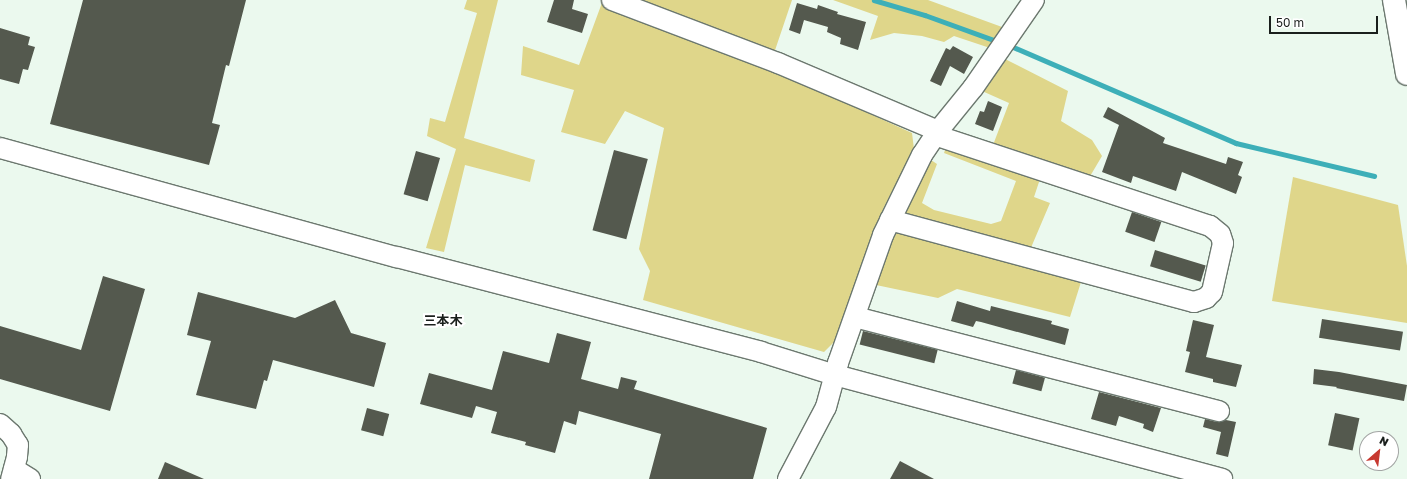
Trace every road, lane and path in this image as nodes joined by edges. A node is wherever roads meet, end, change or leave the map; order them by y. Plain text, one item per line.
1 (612, 0) edge
2 (1034, 0) edge
3 (1394, 0) edge
4 (1407, 74) edge
5 (936, 133) junction
6 (0, 148) edge
7 (890, 220) junction
8 (855, 317) junction
9 (835, 375) junction
10 (1219, 411) dead end
11 (0, 424) edge
12 (18, 476) edge
13 (788, 479) edge
14 (1222, 479) edge

1 - 5 street
2 - 5 street
3 - 4 highway
5 - 7 street
5 - 7 street
6 - 9 street
7 - 8 street
8 - 9 street
8 - 10 street
9 - 13 street
9 - 14 street
11 - 12 street

